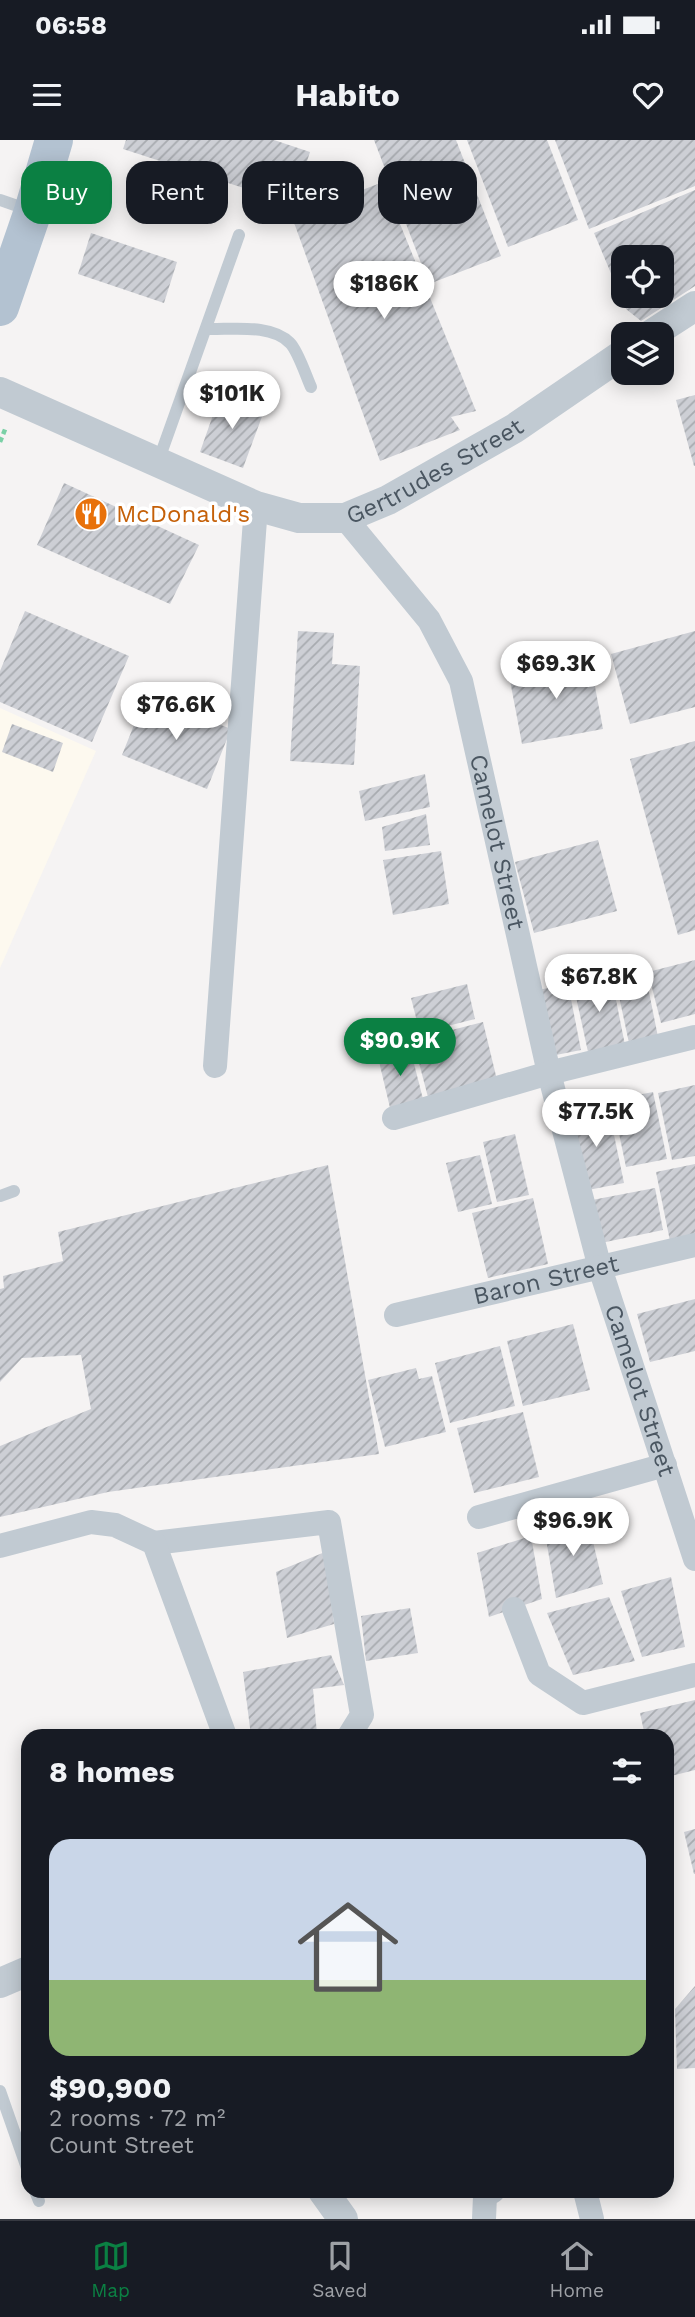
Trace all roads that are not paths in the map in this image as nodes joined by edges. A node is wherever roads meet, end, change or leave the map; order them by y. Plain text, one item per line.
1 (54, 140) edge
2 (17, 206) edge
3 (239, 235) dead end
4 (695, 306) edge
5 (0, 307) edge
6 (670, 322) edge
7 (206, 329) junction
8 (611, 362) edge
9 (311, 387) dead end
10 (0, 391) edge
11 (158, 462) junction
12 (256, 506) junction
13 (345, 518) junction
14 (695, 1037) edge
15 (215, 1066) dead end
16 (549, 1073) junction
17 (394, 1118) dead end
18 (14, 1191) dead end
19 (0, 1196) edge
20 (695, 1244) edge
21 (600, 1268) junction
22 (396, 1315) dead end
23 (665, 1465) junction
24 (479, 1517) dead end
25 (154, 1543) junction
26 (0, 1546) edge
27 (695, 1559) edge
28 (514, 1609) dead end
29 (695, 1675) edge
30 (222, 1729) edge
31 (353, 1729) edge
32 (21, 1975) edge
33 (0, 1983) edge
34 (0, 2091) edge
35 (21, 2151) edge
36 (328, 2198) edge
37 (485, 2198) edge
38 (587, 2198) edge
39 (343, 2219) edge
40 (484, 2219) edge
41 (592, 2219) edge

1 - 2 main road
2 - 5 main road
3 - 7 lane
4 - 6 street
7 - 9 lane
7 - 11 lane
8 - 13 street, Gertrudes Street
10 - 11 street, Gertrudes Street
11 - 12 street, Gertrudes Street
12 - 13 street, Gertrudes Street
12 - 15 street
13 - 16 street, Camelot Street
14 - 16 street
16 - 17 street
16 - 21 street, Camelot Street
18 - 19 lane
20 - 21 street, Baron Street
21 - 22 street, Baron Street
21 - 23 street, Camelot Street
23 - 24 street
23 - 27 street, Camelot Street
25 - 26 street
25 - 30 street
25 - 31 street
28 - 29 street
32 - 33 street
34 - 35 lane
36 - 39 street
37 - 40 street
38 - 41 street

